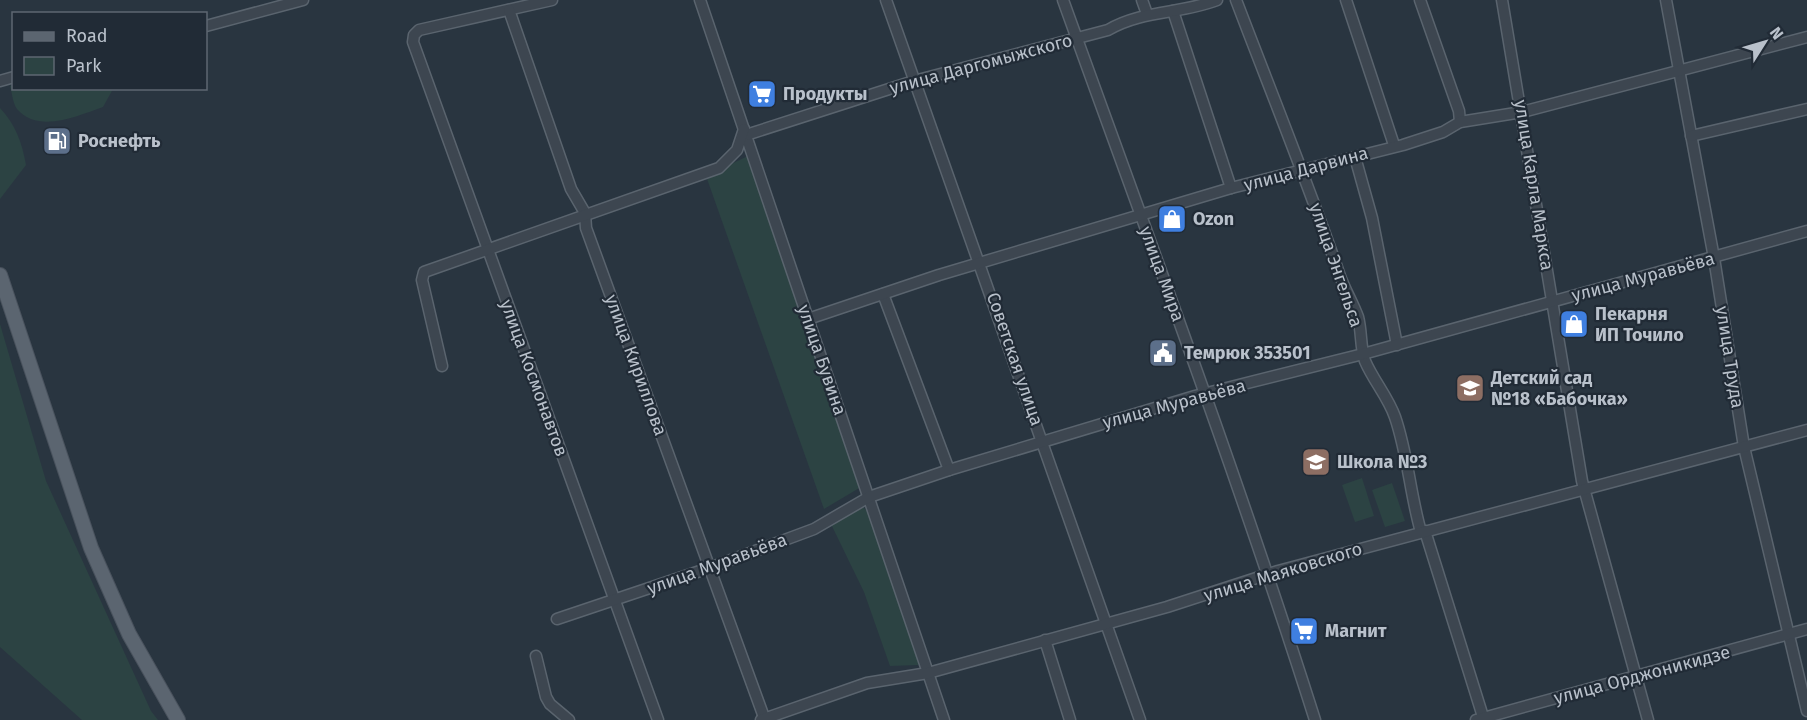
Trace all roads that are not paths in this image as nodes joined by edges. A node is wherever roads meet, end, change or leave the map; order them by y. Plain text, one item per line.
1 (303, 0) edge
2 (552, 0) edge
3 (700, 0) edge
4 (886, 0) edge
5 (1063, 0) edge
6 (1142, 0) edge
7 (1217, 0) edge
8 (1236, 0) edge
9 (1346, 0) edge
10 (1420, 0) edge
11 (1502, 0) edge
12 (1666, 0) edge
13 (509, 10) junction
14 (1173, 11) junction
15 (1147, 14) junction
16 (207, 26) edge
17 (1076, 37) junction
18 (1807, 37) edge
19 (1679, 72) junction
20 (914, 81) junction
21 (1807, 109) edge
22 (1522, 112) junction
23 (1460, 122) junction
24 (745, 132) junction
25 (1691, 136) junction
26 (1395, 145) junction
27 (1355, 157) junction
28 (1302, 172) junction
29 (1232, 189) junction
30 (585, 213) junction
31 (1140, 216) junction
32 (1807, 231) edge
33 (488, 250) junction
34 (1714, 258) junction
35 (981, 265) junction
36 (0, 275) edge
37 (883, 294) junction
38 (1553, 302) junction
39 (808, 319) junction
40 (1397, 345) junction
41 (1363, 354) junction
42 (442, 366) dead end
43 (1206, 394) junction
44 (1807, 430) edge
45 (1043, 441) junction
46 (1744, 447) junction
47 (949, 470) junction
48 (1584, 491) junction
49 (869, 497) junction
50 (1423, 531) junction
51 (709, 568) junction
52 (1269, 575) junction
53 (615, 600) junction
54 (556, 619) dead end
55 (1108, 623) junction
56 (1807, 629) edge
57 (1787, 635) junction
58 (1045, 640) junction
59 (536, 656) dead end
60 (928, 673) junction
61 (1635, 678) junction
62 (1807, 711) edge
63 (1481, 719) edge
64 (178, 720) edge
65 (569, 720) edge
66 (658, 720) edge
67 (763, 720) edge
68 (944, 720) edge
69 (1070, 720) edge
70 (1140, 720) edge
71 (1315, 720) edge
72 (1647, 720) edge

1 - 16 street
2 - 13 street
3 - 24 street, улица Бувина
4 - 20 street, Советская улица
5 - 17 street, улица Мира
6 - 15 street
7 - 14 street, улица Даргомыжского
8 - 28 street, улица Энгельса
9 - 26 street
10 - 23 street
11 - 22 street, улица Карла Маркса
12 - 19 street, улица Труда
13 - 30 street, улица Кириллова
13 - 33 street, улица Космонавтов
14 - 15 street, улица Даргомыжского
14 - 29 street
15 - 17 street, улица Даргомыжского
17 - 20 street, улица Даргомыжского
17 - 31 street, улица Мира
18 - 19 street, улица Дарвина
19 - 22 street, улица Дарвина
19 - 25 street, улица Труда
20 - 24 street, улица Даргомыжского
20 - 35 street, Советская улица
21 - 25 street
22 - 23 street, улица Дарвина
22 - 38 street, улица Карла Маркса
23 - 26 street, улица Дарвина
24 - 30 street
24 - 39 street, улица Бувина
25 - 34 street, улица Труда
26 - 27 street, улица Дарвина
27 - 28 street, улица Дарвина
27 - 40 street, улица Энгельса
28 - 29 street, улица Дарвина
28 - 41 street, улица Энгельса
29 - 31 street, улица Дарвина
30 - 33 street
30 - 51 street, улица Кириллова
31 - 35 street, улица Дарвина
31 - 43 street, улица Мира
32 - 34 street, улица Муравьёва
33 - 42 street
33 - 53 street, улица Космонавтов
34 - 38 street, улица Муравьёва
34 - 46 street, улица Труда
35 - 37 street, улица Дарвина
35 - 45 street, Советская улица
36 - 64 main road
37 - 39 street, улица Дарвина
37 - 47 street
38 - 40 street, улица Муравьёва
38 - 48 street, улица Карла Маркса
39 - 49 street, улица Бувина
40 - 41 street, улица Муравьёва
41 - 43 street, улица Муравьёва
41 - 50 street, улица Энгельса
43 - 45 street, улица Муравьёва
43 - 52 street, улица Мира
44 - 46 street, улица Маяковского
45 - 47 street, улица Муравьёва
45 - 55 street, Советская улица
46 - 48 street, улица Маяковского
46 - 57 street, улица Труда
47 - 49 street, улица Муравьёва
48 - 50 street, улица Маяковского
48 - 61 street, улица Карла Маркса
49 - 51 street, улица Муравьёва
49 - 60 street, улица Бувина
50 - 52 street, улица Маяковского
50 - 63 street, улица Энгельса
51 - 53 street, улица Муравьёва
51 - 67 street, улица Кириллова
52 - 55 street, улица Маяковского
52 - 71 street, улица Мира
53 - 54 street, улица Муравьёва
53 - 66 street, улица Космонавтов
55 - 58 street, улица Маяковского
55 - 70 street, Советская улица
56 - 57 street, улица Орджоникидзе
57 - 61 street, улица Орджоникидзе
57 - 62 street, улица Труда
58 - 60 street, улица Маяковского
58 - 69 street
59 - 65 street
60 - 67 street, улица Маяковского
60 - 68 street, улица Бувина
61 - 63 street, улица Орджоникидзе
61 - 72 street, улица Карла Маркса

